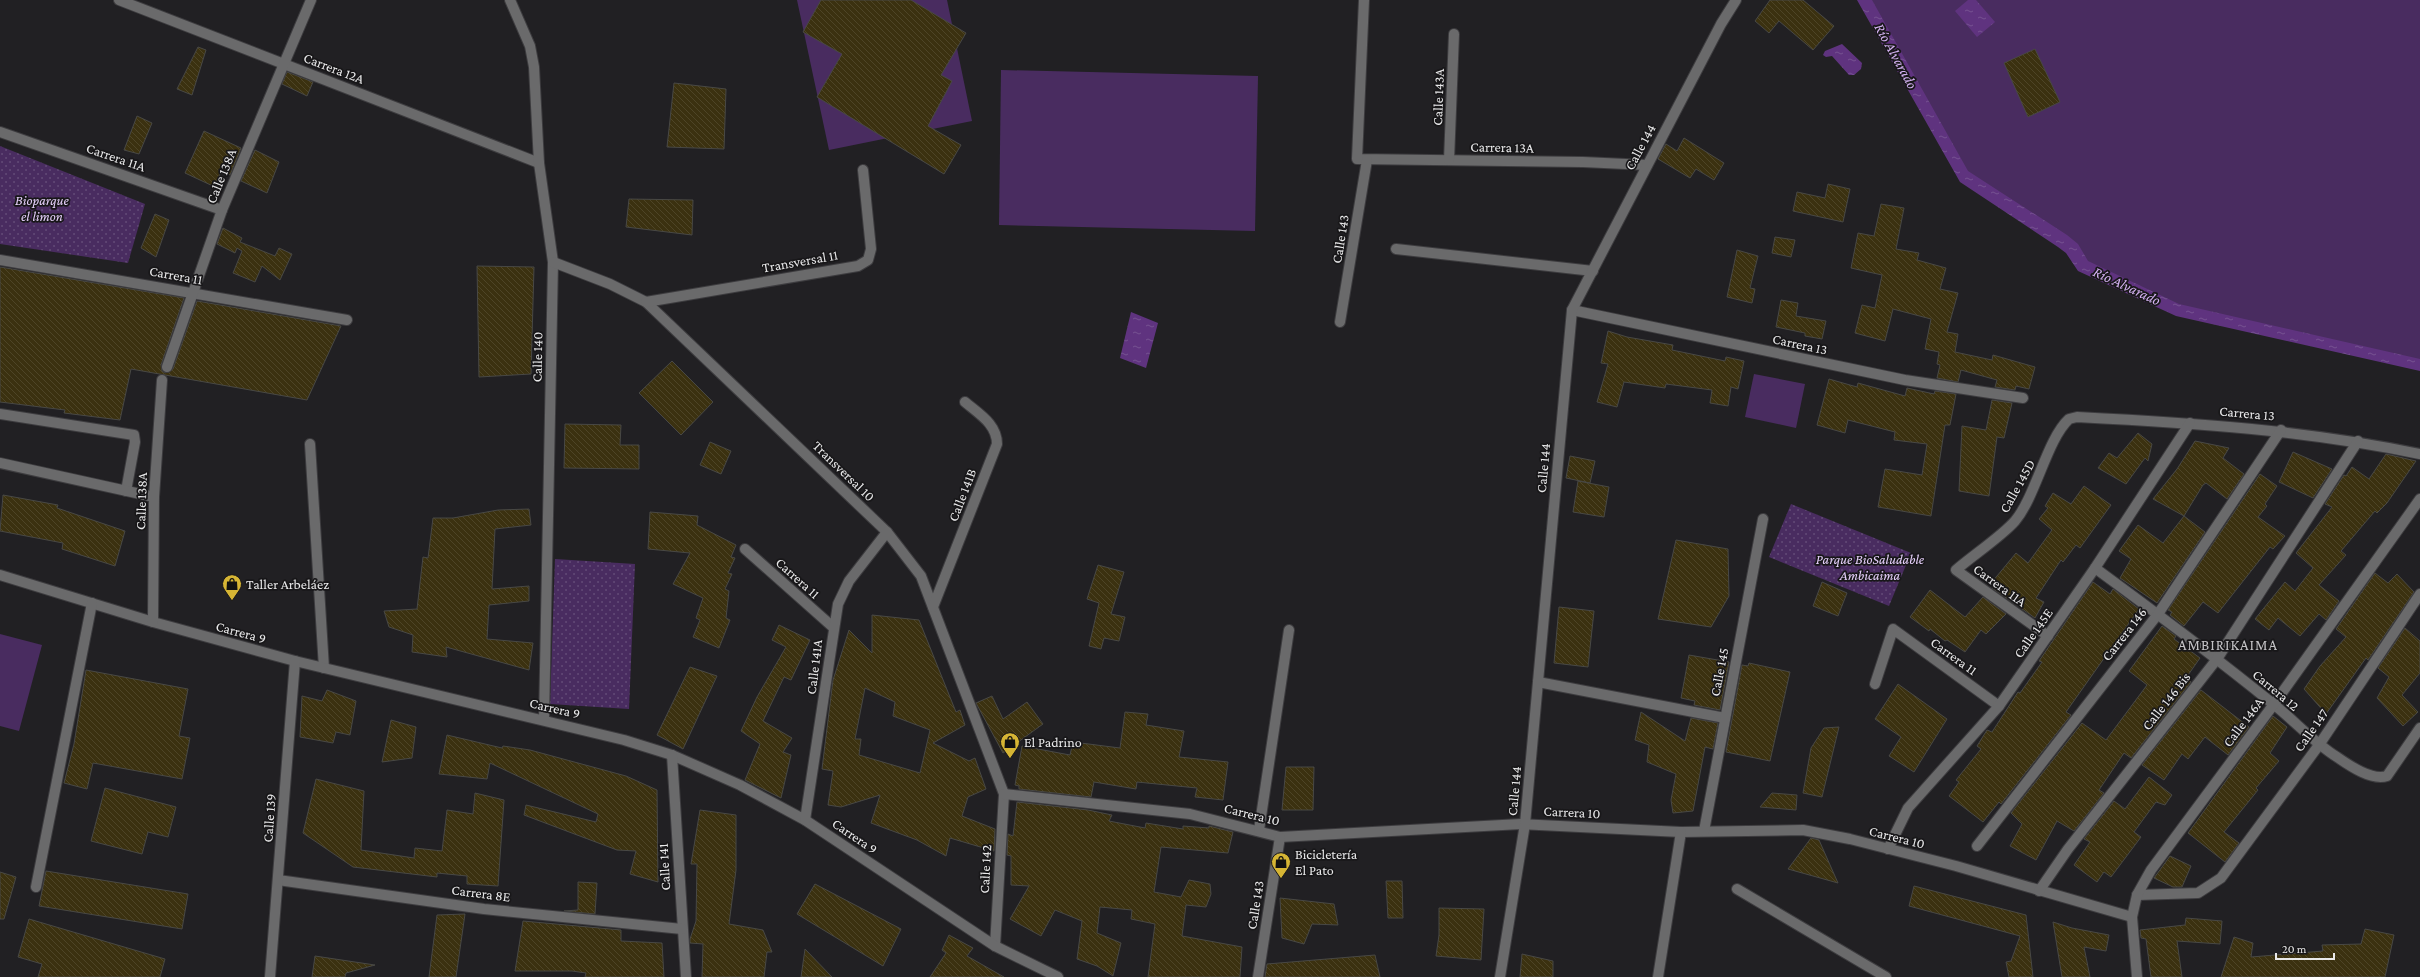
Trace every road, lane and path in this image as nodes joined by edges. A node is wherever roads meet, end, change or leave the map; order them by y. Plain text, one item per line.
1 (119, 0) edge
2 (311, 0) edge
3 (510, 0) edge
4 (1364, 0) edge
5 (1736, 0) edge
6 (1454, 34) dead end
7 (285, 64) junction
8 (0, 132) edge
9 (1362, 159) junction
10 (1449, 160) junction
11 (539, 163) junction
12 (1647, 165) junction
13 (863, 170) dead end
14 (222, 210) junction
15 (1396, 249) dead end
16 (0, 260) edge
17 (553, 262) junction
18 (1593, 271) junction
19 (193, 292) junction
20 (646, 302) junction
21 (1572, 310) junction
22 (347, 320) dead end
23 (1340, 322) dead end
24 (167, 367) dead end
25 (162, 380) dead end
26 (2023, 398) dead end
27 (965, 402) dead end
28 (0, 414) edge
29 (2069, 419) joint
30 (2190, 423) junction
31 (2281, 430) junction
32 (2358, 441) junction
33 (310, 444) dead end
34 (2420, 454) edge
35 (0, 463) edge
36 (126, 491) junction
37 (154, 497) junction
38 (2420, 499) edge
39 (1763, 519) dead end
40 (887, 532) junction
41 (745, 549) dead end
42 (2095, 568) junction
43 (1956, 570) joint
44 (0, 575) edge
45 (2420, 594) edge
46 (92, 603) junction
47 (933, 607) junction
48 (2158, 614) junction
49 (153, 622) junction
50 (834, 628) junction
51 (1289, 630) dead end
52 (2048, 636) junction
53 (2217, 660) junction
54 (295, 661) junction
55 (324, 668) junction
56 (1538, 682) junction
57 (1875, 684) dead end
58 (2274, 704) junction
59 (1999, 706) junction
60 (1725, 718) junction
61 (544, 720) junction
62 (2420, 728) edge
63 (2318, 745) junction
64 (672, 755) junction
65 (1004, 794) junction
66 (805, 820) junction
67 (1525, 824) junction
68 (1259, 830) junction
69 (1704, 831) junction
70 (1681, 832) junction
71 (1280, 837) junction
72 (1977, 846) dead end
73 (1888, 849) junction
74 (278, 880) junction
75 (36, 887) dead end
76 (1737, 889) dead end
77 (2039, 891) junction
78 (2137, 896) junction
79 (2132, 917) junction
80 (682, 928) junction
81 (995, 946) junction
82 (270, 977) edge
83 (686, 977) edge
84 (1058, 977) edge
85 (1258, 977) edge
86 (1500, 977) edge
87 (1658, 977) edge
88 (1886, 977) edge
89 (2137, 977) edge

1 - 7 street, Carrera 12A
2 - 7 street, Calle 138A
3 - 11 street, Calle 140
4 - 9 street, Calle 143
5 - 12 street, Calle 144
6 - 10 street, Calle 143A
7 - 11 street, Carrera 12A
7 - 14 street, Calle 138A
8 - 14 street, Carrera 11A
9 - 10 street, Carrera 13A
9 - 23 street, Calle 143
10 - 12 street, Carrera 13A
11 - 17 street, Calle 140
12 - 18 street, Calle 144
13 - 20 street, Transversal 11
14 - 19 street, Calle 138A
15 - 18 street
16 - 19 street, Carrera 11
17 - 20 street, Transversal 10
17 - 61 street, Calle 140
18 - 21 street, Calle 144
19 - 22 street, Carrera 11
19 - 24 street, Calle 138A
20 - 40 street, Transversal 10
21 - 26 street, Carrera 13
21 - 56 street, Calle 144
25 - 37 street, Calle 138A
27 - 47 street, Calle 141B
28 - 36 street
29 - 30 street, Carrera 13
29 - 43 street, Calle 145D
30 - 31 street, Carrera 13
30 - 42 street, Calle 145E
31 - 32 street, Carrera 13
31 - 48 street, Carrera 146
32 - 34 street, Carrera 13
32 - 53 street, Calle 146 Bis
33 - 55 street
35 - 36 street
36 - 37 street
37 - 49 street, Calle 138A
38 - 58 street, Calle 146A
39 - 60 street, Calle 145
40 - 47 street, Transversal 10
40 - 50 street, Calle 141A
41 - 50 street, Carrera 11
42 - 48 street, Carrera 12
42 - 52 street, Calle 145E
43 - 52 street, Carrera 11A
44 - 46 street, Carrera 9
45 - 63 street, Calle 147
46 - 49 street, Carrera 9
46 - 75 street
47 - 65 street, Transversal 10
48 - 53 street, Carrera 12
48 - 72 street, Carrera 146
49 - 54 street, Carrera 9
50 - 66 street, Calle 141A
51 - 68 street
52 - 59 street, Calle 145E
53 - 58 street, Carrera 12
53 - 77 street, Calle 146 Bis
54 - 55 street, Carrera 9
54 - 74 street, Calle 139
55 - 61 street, Carrera 9
56 - 60 street
56 - 67 street, Calle 144
57 - 59 street, Carrera 11
58 - 63 street, Carrera 12
58 - 78 street, Calle 146A
59 - 73 street, Calle 145E
60 - 69 street, Calle 145
61 - 64 street, Carrera 9
62 - 63 street, Carrera 12
63 - 78 street, Calle 147
64 - 66 street, Carrera 9
64 - 80 street, Calle 141
65 - 68 street, Carrera 10
65 - 81 street, Calle 142
66 - 81 street, Carrera 9
67 - 70 street, Carrera 10
67 - 71 street, Carrera 10
67 - 86 street, Calle 144
68 - 71 street, Carrera 10
69 - 70 street, Carrera 10
69 - 73 street, Carrera 10
70 - 87 street
71 - 85 street, Calle 143
73 - 77 street, Carrera 10
74 - 80 street, Carrera 8E
74 - 82 street, Calle 139
76 - 88 street
77 - 79 street, Carrera 10
78 - 79 street, Calle 146A
79 - 89 street, Calle 146A
80 - 83 street, Calle 141
81 - 84 street, Carrera 9

